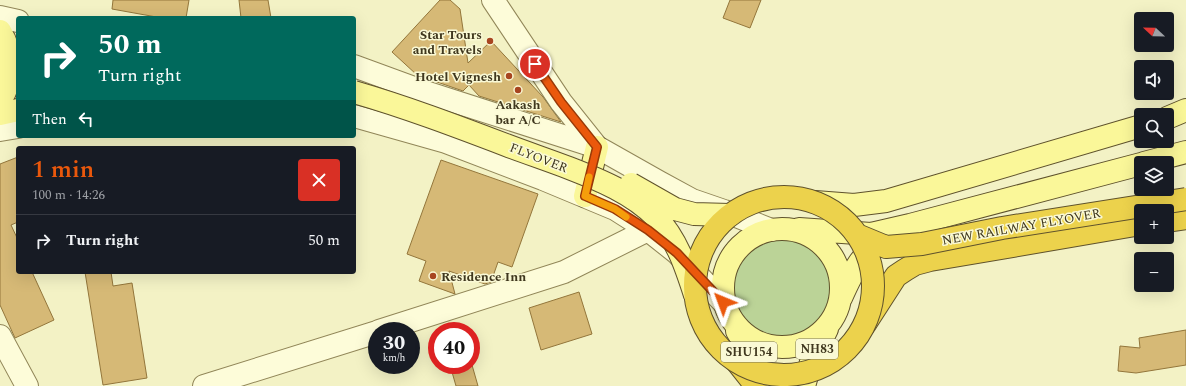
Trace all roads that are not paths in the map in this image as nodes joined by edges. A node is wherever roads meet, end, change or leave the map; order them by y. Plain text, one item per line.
1 (493, 0) edge
2 (0, 17) edge
3 (16, 21) edge
4 (0, 30) edge
5 (356, 67) edge
6 (356, 80) edge
7 (14, 81) edge
8 (356, 93) edge
9 (0, 100) edge
10 (16, 110) edge
11 (1186, 110) edge
12 (0, 114) edge
13 (1174, 115) edge
14 (356, 117) edge
15 (16, 127) edge
16 (1134, 128) edge
17 (0, 130) edge
18 (597, 147) junction
19 (1186, 152) edge
20 (1171, 156) edge
21 (1134, 166) edge
22 (585, 196) junction
23 (1186, 199) edge
24 (815, 202) junction
25 (730, 215) junction
26 (1186, 218) edge
27 (1174, 220) edge
28 (910, 225) junction
29 (1134, 225) edge
30 (797, 229) junction
31 (648, 230) junction
32 (771, 230) junction
33 (858, 235) junction
34 (695, 295) junction
35 (838, 306) junction
36 (727, 311) junction
37 (406, 322) edge
38 (865, 324) junction
39 (368, 334) edge
40 (0, 336) edge
41 (736, 362) junction
42 (805, 381) edge
43 (27, 386) edge
44 (204, 386) edge
45 (756, 386) edge
46 (762, 386) edge

1 - 18 street
2 - 3 street
4 - 7 main road
5 - 18 street
6 - 25 main road, FLYOVER, bridge
7 - 9 main road
8 - 34 main road, FLYOVER, bridge
10 - 12 main road
11 - 13 main road
14 - 22 street
15 - 17 street
16 - 24 main road
18 - 22 main road
18 - 32 street
19 - 20 main road
21 - 28 main road
22 - 31 street
23 - 33 highway, NEW RAILWAY FLYOVER, bridge
24 - 25 highway, bridge
24 - 33 highway, bridge
25 - 34 highway, bridge
26 - 27 highway
28 - 30 main road
28 - 35 main road
29 - 38 highway, NEW RAILWAY FLYOVER, bridge
30 - 32 main road
30 - 35 main road
31 - 36 street
31 - 37 street
32 - 36 main road
33 - 38 highway, bridge
34 - 41 highway, bridge
35 - 36 main road
35 - 42 main road, NH83
36 - 46 main road, SHU154
38 - 42 highway, NEW RAILWAY FLYOVER, bridge
39 - 44 street
40 - 43 street
41 - 42 highway, NEW RAILWAY FLYOVER, bridge
41 - 45 highway

